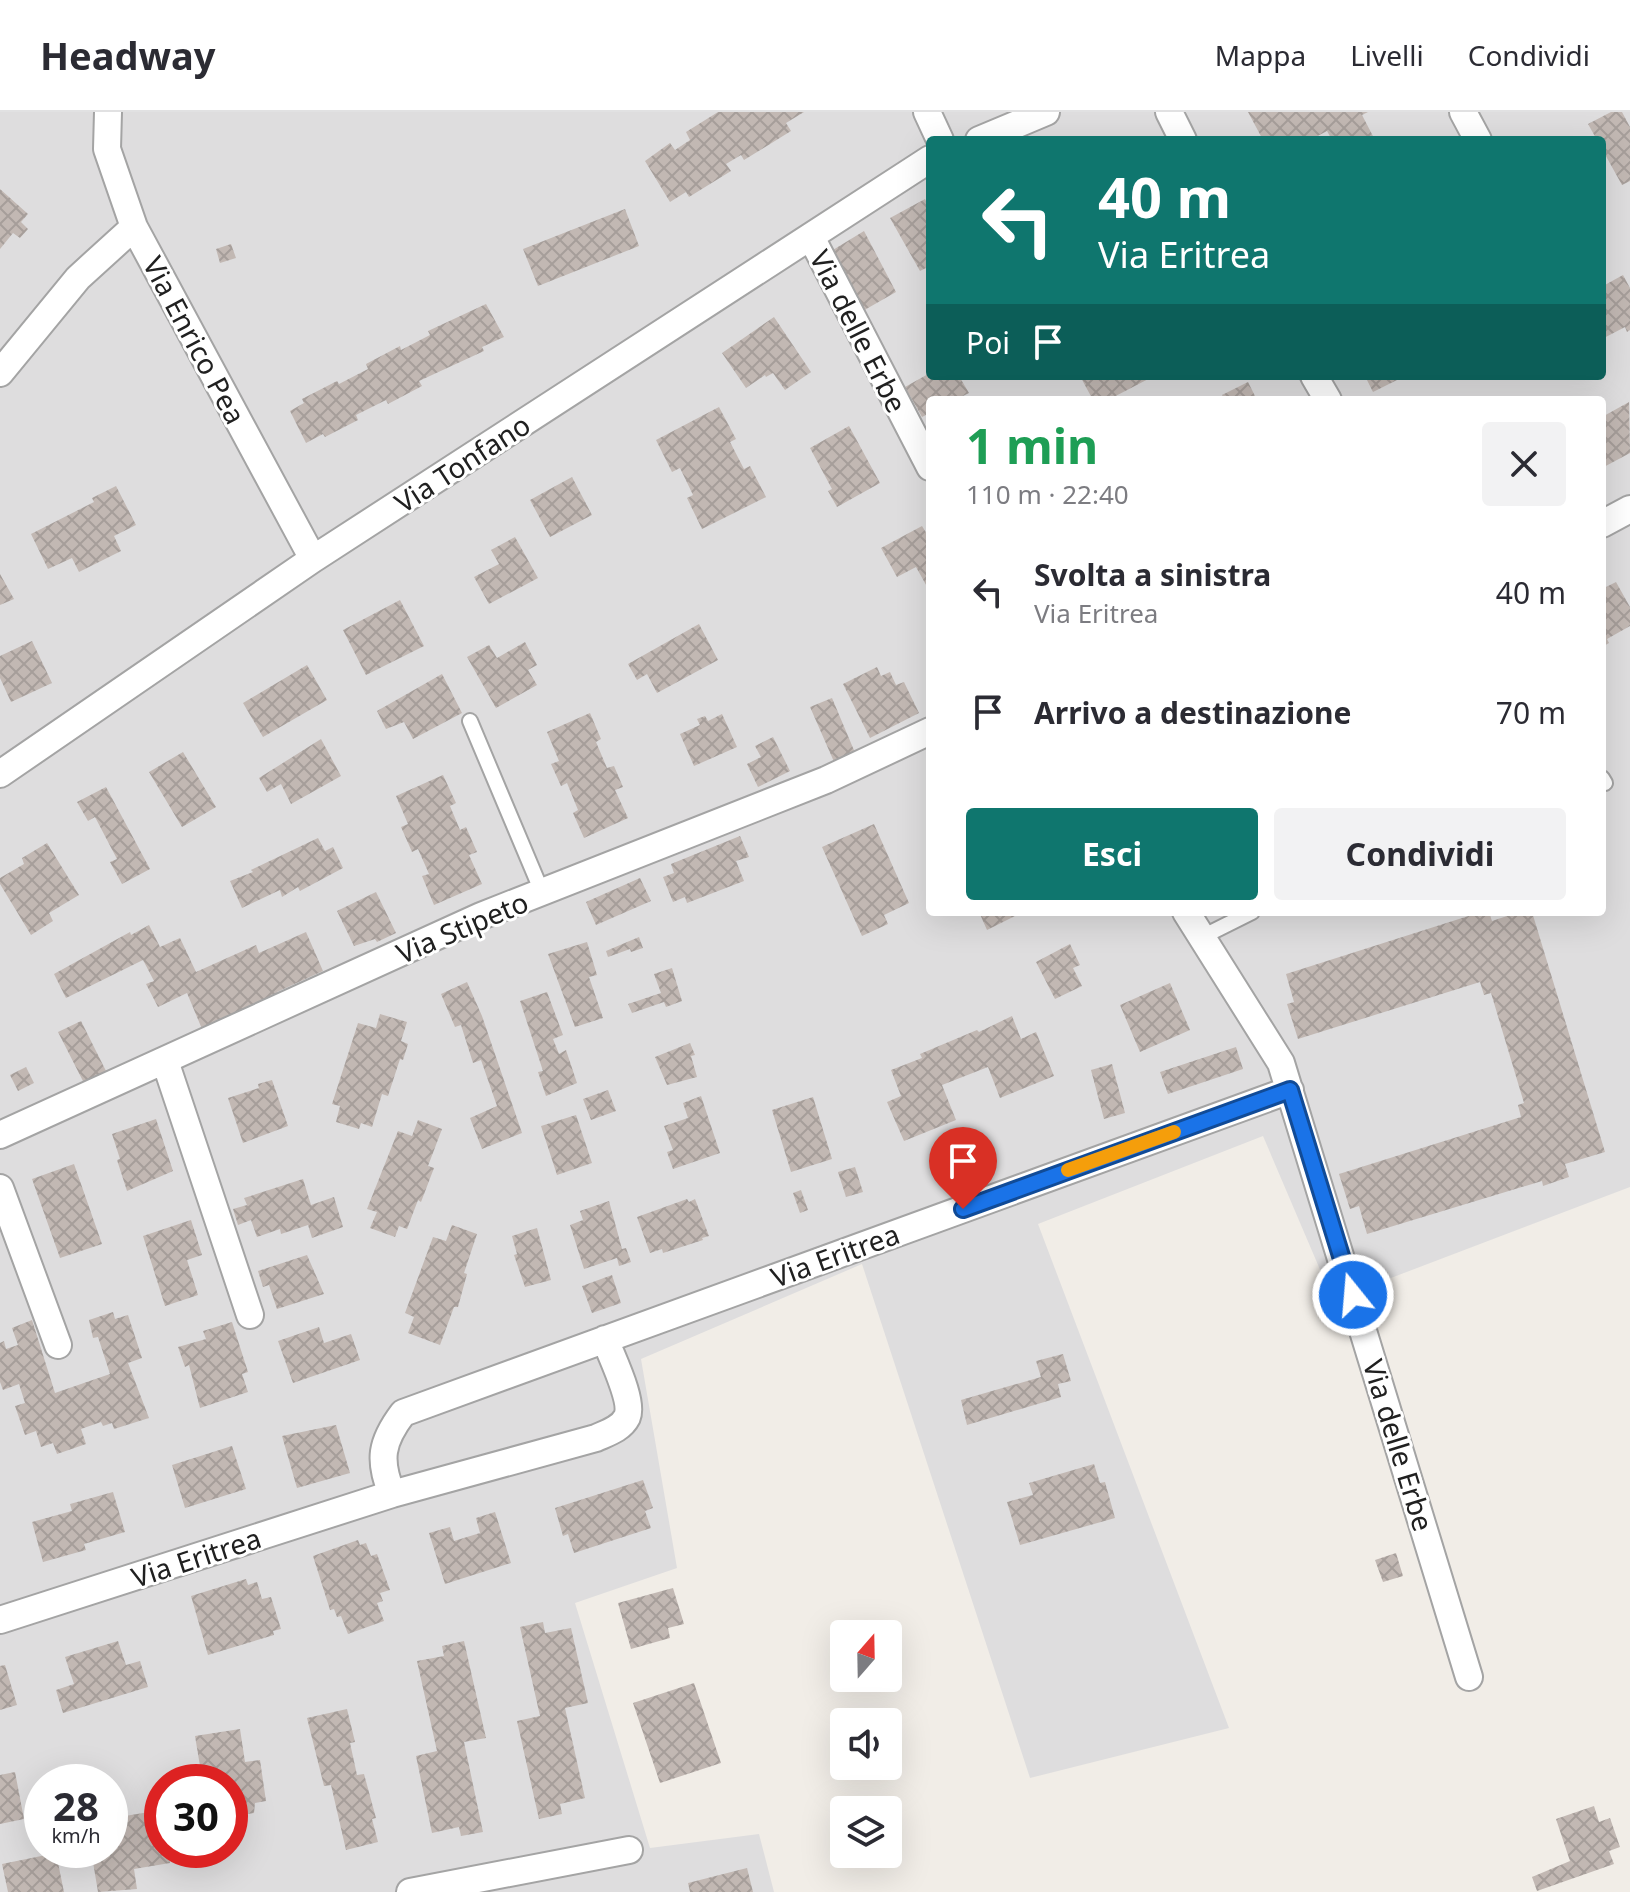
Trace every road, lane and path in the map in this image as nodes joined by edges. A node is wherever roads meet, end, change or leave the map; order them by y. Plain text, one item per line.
1 (108, 112) edge
2 (927, 112) edge
3 (1046, 112) edge
4 (1169, 112) edge
5 (1463, 112) edge
6 (938, 136) edge
7 (989, 136) edge
8 (1181, 136) edge
9 (1476, 136) edge
10 (926, 162) edge
11 (134, 227) junction
12 (811, 237) junction
13 (0, 373) edge
14 (926, 459) edge
15 (1630, 509) edge
16 (1606, 522) edge
17 (313, 559) junction
18 (470, 721) dead end
19 (926, 733) edge
20 (0, 774) edge
21 (542, 892) junction
22 (1189, 916) edge
23 (1244, 916) edge
24 (1202, 937) junction
25 (165, 1061) junction
26 (1290, 1090) junction
27 (0, 1135) edge
28 (0, 1188) edge
29 (250, 1315) dead end
30 (605, 1339) junction
31 (58, 1345) dead end
32 (392, 1494) junction
33 (0, 1620) edge
34 (1469, 1677) dead end
35 (629, 1850) dead end
36 (410, 1892) edge

1 - 11 street, Via Enrico Pea
2 - 6 street
3 - 7 street
4 - 8 street
5 - 9 street
10 - 12 street, Via Tonfano
11 - 13 street
11 - 17 street, Via Enrico Pea
12 - 14 street, Via delle Erbe
12 - 17 street, Via Tonfano
15 - 16 street
17 - 20 street, Via Tonfano
18 - 21 lane
19 - 21 street, Via Stipeto
21 - 25 street, Via Stipeto
22 - 24 street, Via delle Erbe
23 - 24 lane
24 - 26 street, Via delle Erbe
25 - 27 street, Via Stipeto
25 - 29 street
26 - 30 street, Via Eritrea
26 - 34 street, Via delle Erbe
28 - 31 street
30 - 32 street, Via Eritrea
30 - 32 street, Via Eritrea
32 - 33 street, Via Eritrea
35 - 36 street

